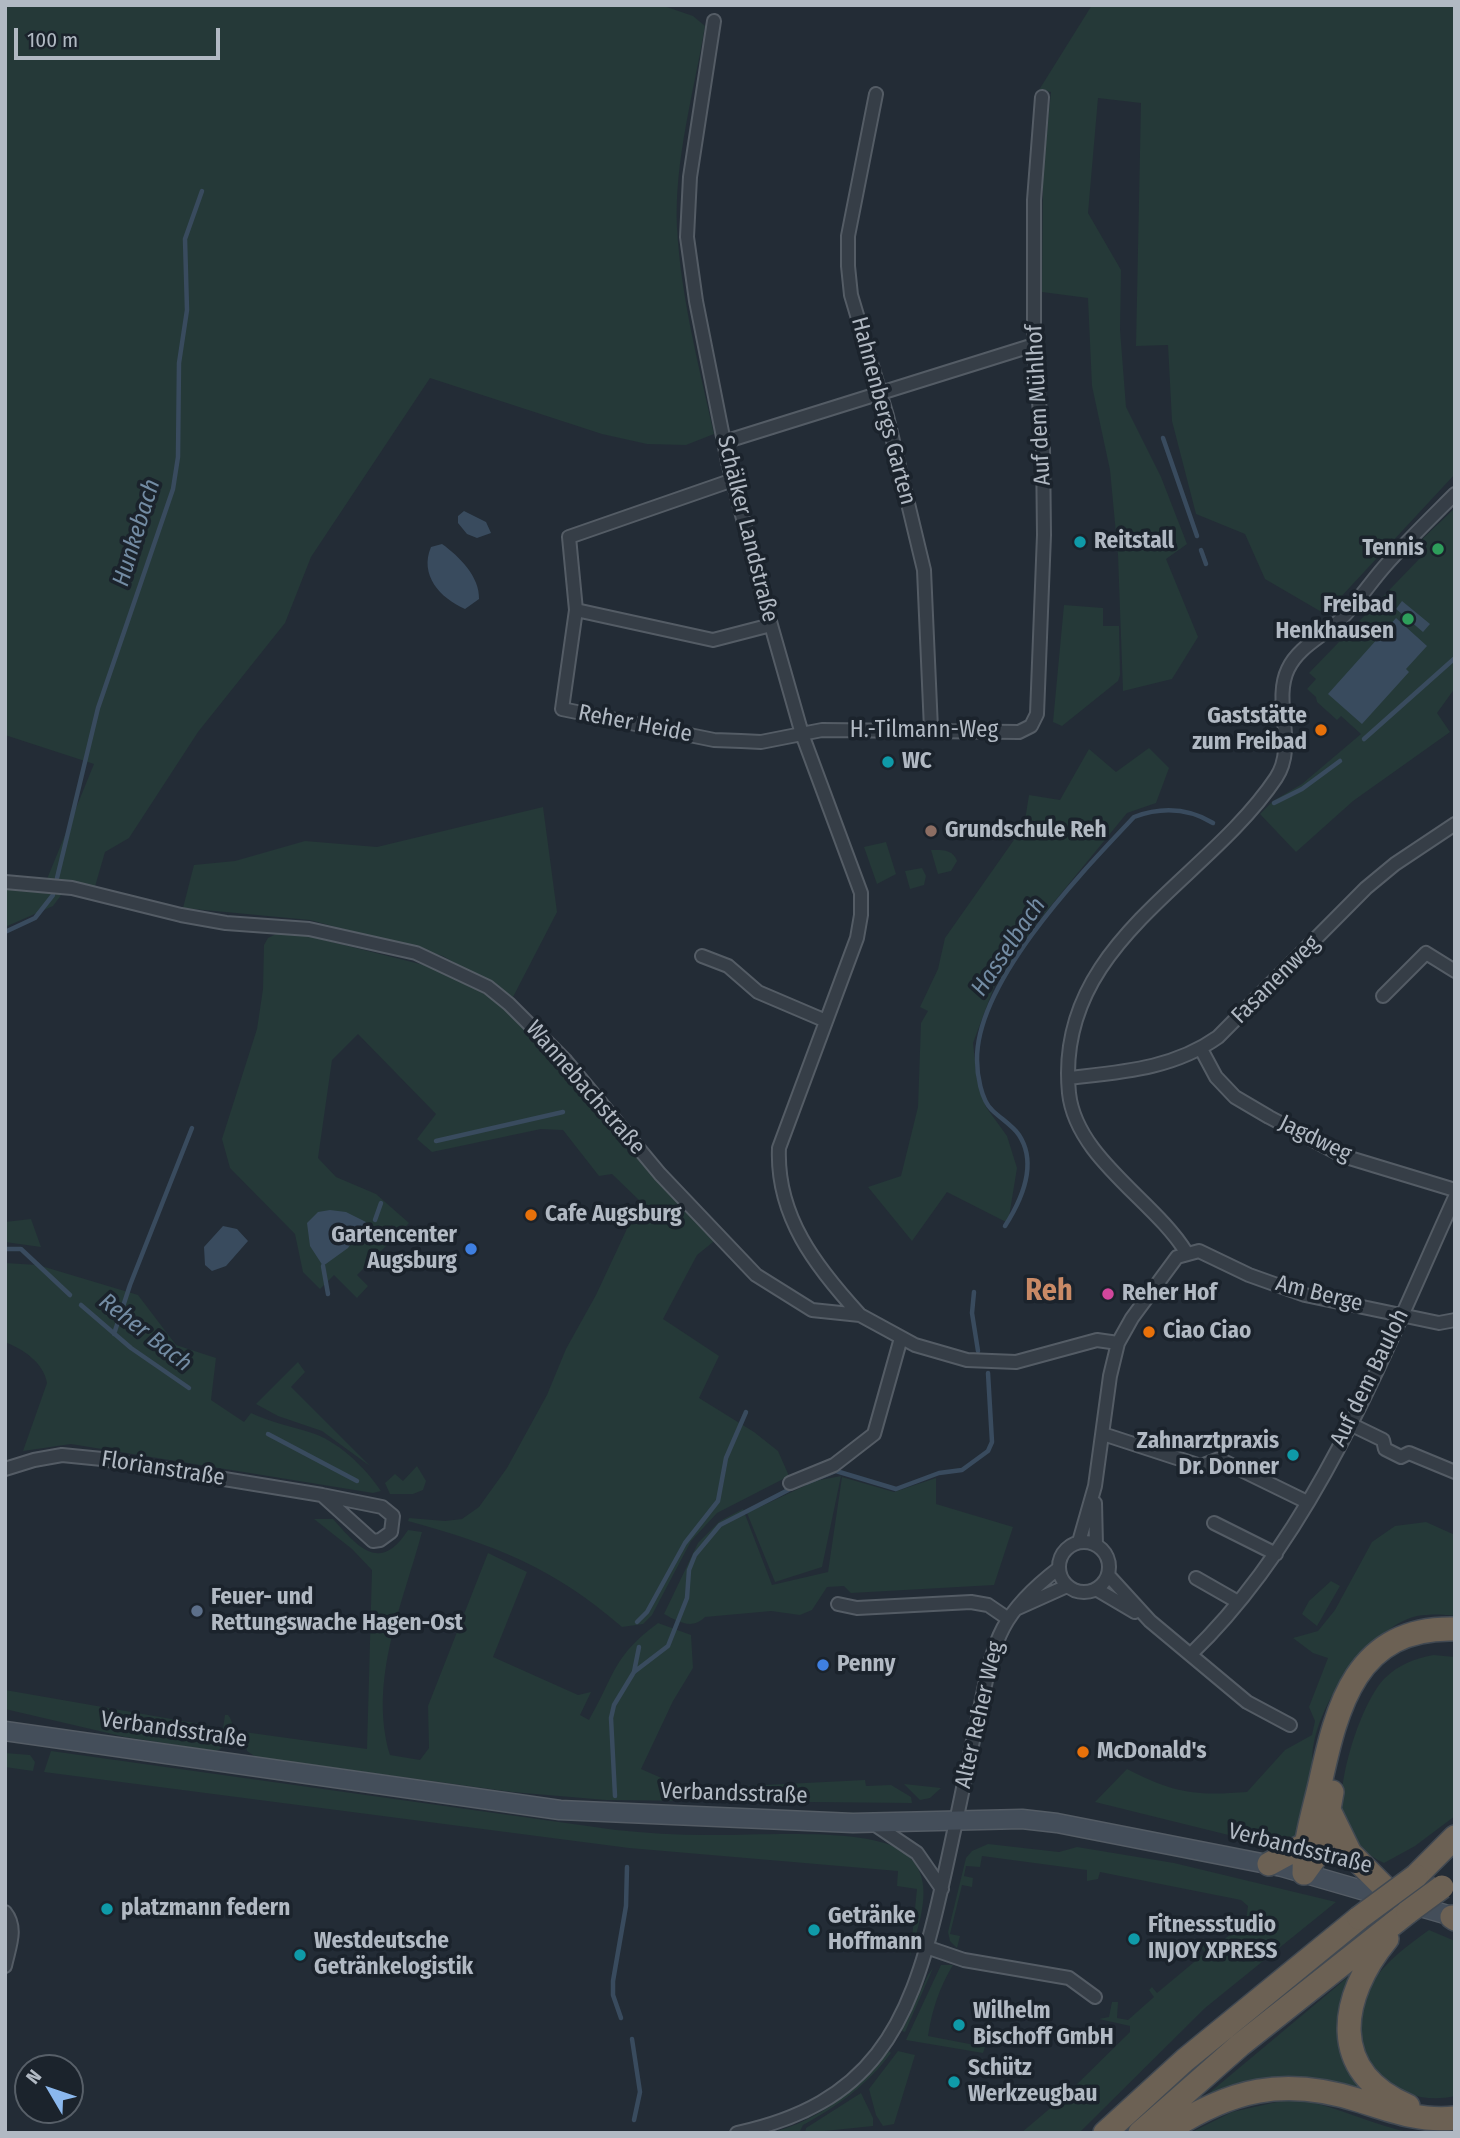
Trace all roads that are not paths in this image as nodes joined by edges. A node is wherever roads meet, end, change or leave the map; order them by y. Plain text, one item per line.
1 (715, 21) dead end
2 (876, 94) dead end
3 (1042, 97) dead end
4 (1034, 345) junction
5 (881, 394) junction
6 (724, 442) junction
7 (733, 480) junction
8 (1455, 494) edge
9 (576, 610) junction
10 (771, 625) junction
11 (1037, 714) joint
12 (931, 729) junction
13 (802, 734) junction
14 (1455, 824) edge
15 (5, 882) edge
16 (702, 956) dead end
17 (1455, 971) edge
18 (1383, 996) dead end
19 (827, 1021) junction
20 (1200, 1049) junction
21 (1069, 1078) junction
22 (1455, 1190) edge
23 (1455, 1197) edge
24 (1186, 1252) junction
25 (1401, 1314) junction
26 (860, 1315) junction
27 (1455, 1320) edge
28 (901, 1338) junction
29 (1118, 1343) junction
30 (1350, 1424) junction
31 (1103, 1434) junction
32 (5, 1469) edge
33 (1455, 1472) edge
34 (790, 1483) dead end
35 (1095, 1486) junction
36 (322, 1495) junction
37 (1307, 1502) junction
38 (1214, 1522) dead end
39 (1079, 1542) junction
40 (1096, 1545) junction
41 (1276, 1554) junction
42 (1059, 1568) junction
43 (1108, 1575) junction
44 (1196, 1578) dead end
45 (1067, 1586) junction
46 (1096, 1589) junction
47 (1238, 1602) junction
48 (838, 1604) dead end
49 (1009, 1615) junction
50 (1150, 1621) junction
51 (1455, 1629) edge
52 (1455, 1646) edge
53 (1191, 1654) junction
54 (1290, 1726) dead end
55 (5, 1731) edge
56 (1330, 1812) junction
57 (958, 1823) junction
58 (874, 1824) junction
59 (1455, 1837) edge
60 (1304, 1845) junction
61 (1455, 1847) edge
62 (1269, 1864) junction
63 (1304, 1873) junction
64 (1416, 1876) junction
65 (1448, 1883) edge
66 (942, 1889) junction
67 (1401, 1905) junction
68 (5, 1912) edge
69 (1454, 1918) edge
70 (1391, 1930) junction
71 (929, 1948) junction
72 (5, 1966) edge
73 (1095, 1997) dead end
74 (1455, 2106) edge
75 (1455, 2118) edge
76 (737, 2133) edge
77 (1105, 2133) edge
78 (1140, 2133) edge
79 (1164, 2133) edge

1 - 6 street, Schälker Landstraße
2 - 5 street, Hahnenbergs Garten
3 - 4 street, Auf dem Mühlhof
4 - 5 street
4 - 11 street, Auf dem Mühlhof
5 - 6 street
5 - 12 street, Hahnenbergs Garten
6 - 7 street, Schälker Landstraße
7 - 9 street, Reher Heide
7 - 10 street, Schälker Landstraße
8 - 21 street
9 - 10 street
9 - 13 street, Reher Heide
10 - 13 street, Schälker Landstraße
11 - 12 street, H.-Tilmann-Weg
12 - 13 street, H.-Tilmann-Weg
13 - 19 street, Schälker Landstraße
14 - 20 street, Fasanenweg
15 - 26 street, Wannebachstraße
16 - 19 street
17 - 18 street
19 - 26 street, Schälker Landstraße
20 - 21 street, Fasanenweg
20 - 22 street, Jagdweg
21 - 24 street
23 - 25 street, Auf dem Bauloh
24 - 25 street, Am Berge
24 - 29 street, Alter Reher Weg
25 - 27 street, Am Berge
25 - 30 street, Auf dem Bauloh
26 - 28 street, Wannebachstraße
28 - 29 street, Wannebachstraße
28 - 34 street
29 - 31 street, Alter Reher Weg
30 - 33 street
30 - 37 street, Auf dem Bauloh
31 - 35 street, Alter Reher Weg
31 - 37 street
32 - 36 street, Florianstraße
35 - 39 street, Alter Reher Weg
35 - 40 street, Alter Reher Weg
36 - 36 street, Florianstraße
37 - 41 street, Auf dem Bauloh
38 - 41 street
39 - 40 street
39 - 42 street, Alter Reher Weg
40 - 43 street, Alter Reher Weg
41 - 47 street, Auf dem Bauloh
42 - 45 street
42 - 49 street, Alter Reher Weg
43 - 46 street
43 - 50 street, Alter Reher Weg
44 - 47 street
45 - 46 street, Alter Reher Weg
45 - 49 street, Alter Reher Weg
46 - 50 street, Alter Reher Weg
47 - 53 street, Auf dem Bauloh
48 - 49 street
49 - 57 street, Alter Reher Weg
50 - 53 street, Alter Reher Weg
51 - 60 highway
52 - 56 highway
53 - 54 street, Alter Reher Weg
55 - 58 main road, Verbandsstraße
56 - 63 highway
56 - 67 highway
57 - 58 main road, Verbandsstraße
57 - 62 main road, Verbandsstraße
57 - 66 street, Alter Reher Weg
58 - 66 street
59 - 64 highway
60 - 62 highway
60 - 63 highway
61 - 64 highway
62 - 63 main road, Verbandsstraße
63 - 67 main road, Verbandsstraße
64 - 77 highway, bridge
65 - 67 highway, bridge
66 - 71 street, Alter Reher Weg
67 - 69 main road, Verbandsstraße
67 - 70 highway
68 - 72 street
70 - 74 highway
70 - 78 highway
71 - 73 street
71 - 76 street, Alter Reher Weg
75 - 79 highway

